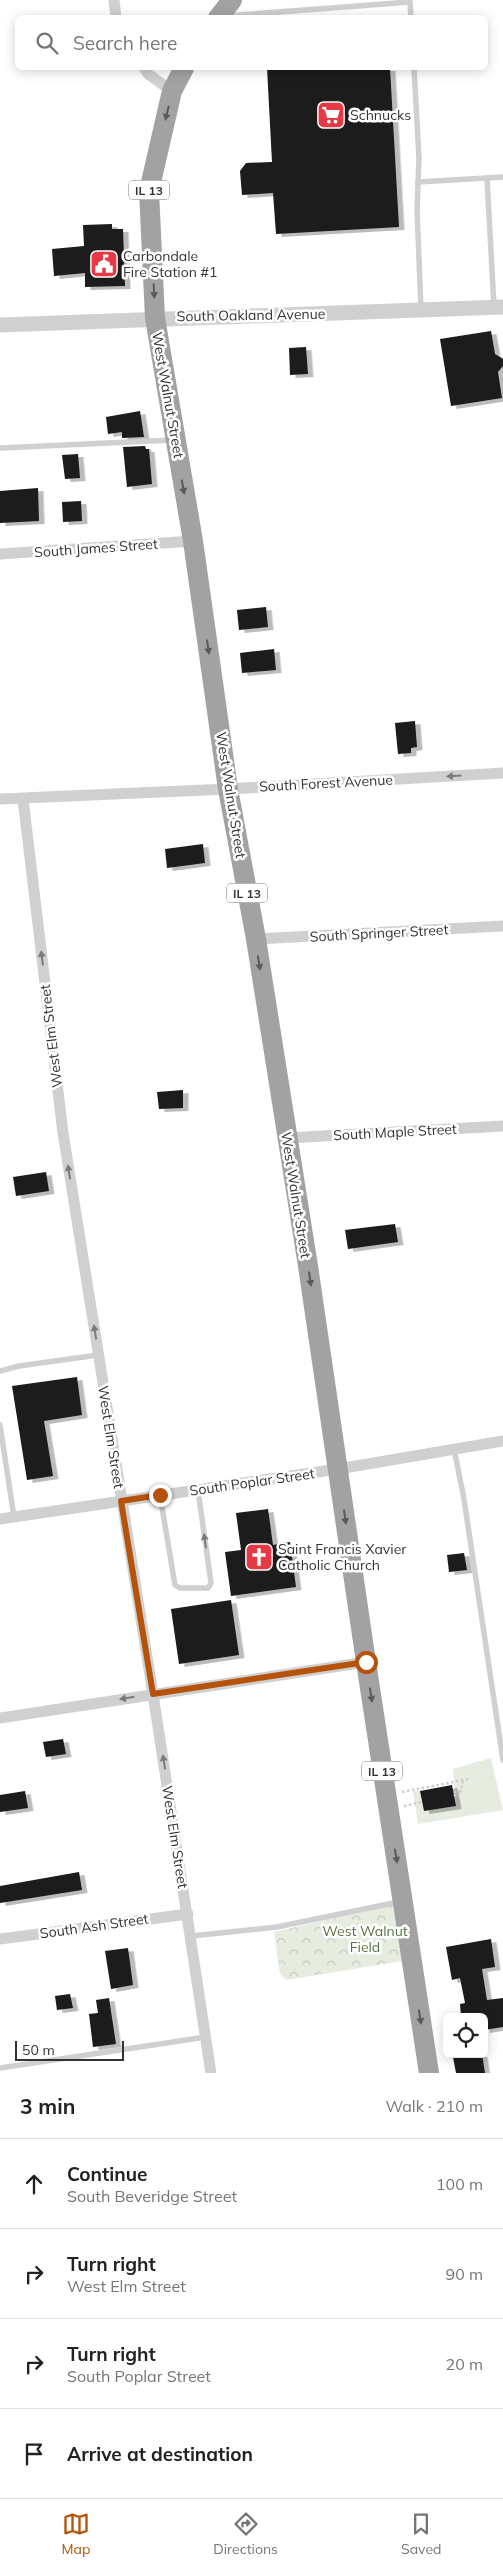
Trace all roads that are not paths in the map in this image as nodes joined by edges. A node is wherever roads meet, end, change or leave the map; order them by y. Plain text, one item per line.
1 (114, 0) edge
2 (232, 0) edge
3 (410, 1) edge
4 (116, 15) edge
5 (221, 15) edge
6 (243, 15) edge
7 (411, 15) edge
8 (145, 70) edge
9 (183, 70) edge
10 (414, 70) edge
11 (172, 91) junction
12 (503, 177) edge
13 (487, 178) junction
14 (418, 182) junction
15 (498, 308) edge
16 (421, 311) junction
17 (155, 318) junction
18 (0, 325) edge
19 (176, 440) junction
20 (0, 448) edge
21 (193, 541) junction
22 (0, 554) edge
23 (503, 773) edge
24 (228, 789) junction
25 (23, 799) junction
26 (0, 800) edge
27 (503, 926) edge
28 (256, 939) junction
29 (503, 1126) edge
30 (287, 1138) junction
31 (98, 1355) junction
32 (0, 1371) edge
33 (0, 1425) edge
34 (503, 1441) edge
35 (454, 1449) junction
36 (338, 1469) junction
37 (198, 1490) junction
38 (160, 1495) junction
39 (121, 1501) junction
40 (14, 1517) junction
41 (0, 1519) edge
42 (366, 1662) junction
43 (153, 1694) junction
44 (0, 1718) edge
45 (503, 1760) edge
46 (403, 1901) junction
47 (188, 1914) junction
48 (191, 1936) junction
49 (0, 1939) edge
50 (206, 2037) junction
51 (0, 2068) edge
52 (211, 2073) edge
53 (429, 2073) edge

1 - 4 street
2 - 5 highway
3 - 6 lane
3 - 7 lane
8 - 11 street
9 - 11 highway, IL 13
10 - 14 lane
11 -> 17 highway, IL 13
12 - 13 lane
13 - 14 lane
13 - 15 lane
14 - 16 lane
15 - 16 street, South Oakland Avenue
16 - 17 street, South Oakland Avenue
17 - 18 street, South Oakland Avenue
17 - 19 highway, West Walnut Street / IL 13
19 - 20 lane
19 -> 21 highway, West Walnut Street / IL 13
21 - 22 street, South James Street
21 -> 24 highway, West Walnut Street / IL 13
23 -> 24 street, South Forest Avenue
24 - 25 street, South Forest Avenue
24 - 28 highway, West Walnut Street / IL 13
25 - 26 street, South Forest Avenue
31 -> 25 street, West Elm Street
27 - 28 street, South Springer Street
28 -> 30 highway, West Walnut Street / IL 13
29 - 30 street, South Maple Street
30 -> 36 highway, West Walnut Street / IL 13
31 - 32 lane
31 - 39 street, West Elm Street
33 - 40 lane
34 - 35 street, South Poplar Street
35 - 36 street, South Poplar Street
35 - 45 lane
36 - 37 street, South Poplar Street
36 -> 42 highway, West Walnut Street / IL 13
37 - 38 street, South Poplar Street
38 -> 37 lane
38 - 39 street, South Poplar Street
39 - 40 street, South Poplar Street
39 - 43 street, West Elm Street
40 - 41 street, South Poplar Street
42 - 43 street
42 -> 46 highway, West Walnut Street / IL 13
43 -> 44 street
47 -> 43 street, West Elm Street
46 - 48 lane
46 -> 53 highway, West Walnut Street / IL 13
47 - 48 street, West Elm Street
47 - 49 street, South Ash Street
48 - 50 street, West Elm Street
50 - 51 lane
50 - 52 street, West Elm Street

